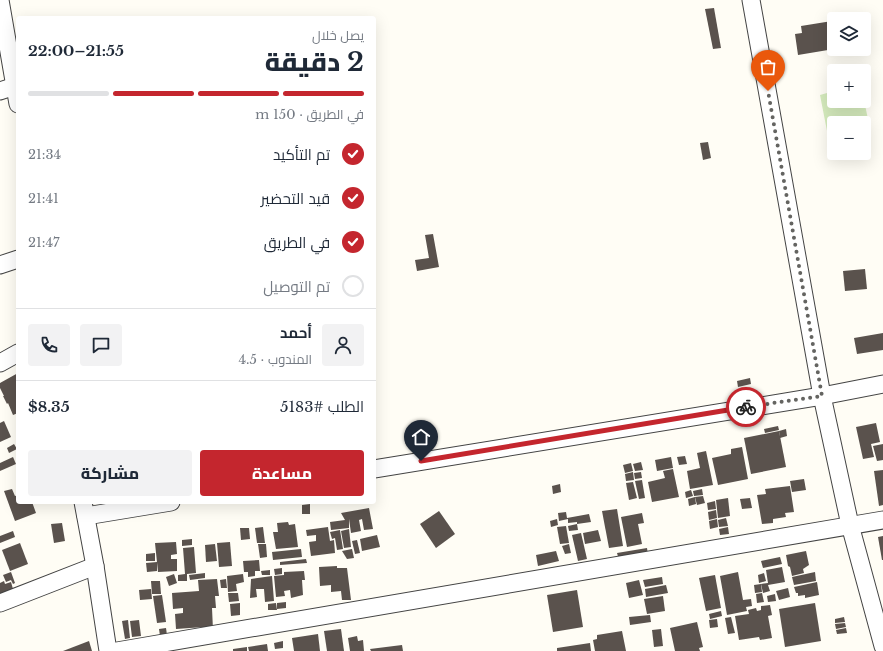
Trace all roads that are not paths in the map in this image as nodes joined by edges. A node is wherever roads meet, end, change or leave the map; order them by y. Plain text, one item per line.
1 (751, 0) edge
2 (1, 7) edge
3 (8, 89) edge
4 (16, 101) edge
5 (16, 260) edge
6 (0, 265) edge
7 (16, 354) edge
8 (0, 363) edge
9 (883, 384) edge
10 (822, 396) junction
11 (376, 468) edge
12 (146, 504) edge
13 (84, 509) edge
14 (883, 520) edge
15 (850, 525) junction
16 (95, 566) junction
17 (0, 603) edge
18 (883, 646) edge
19 (108, 651) edge
20 (118, 651) edge

1 - 10 street
2 - 3 street
3 - 4 street
5 - 6 street
7 - 8 street
9 - 10 street
10 - 11 street
10 - 15 street
12 - 13 street
13 - 16 street
14 - 15 street
15 - 18 street
15 - 20 street
16 - 17 street
16 - 19 street

